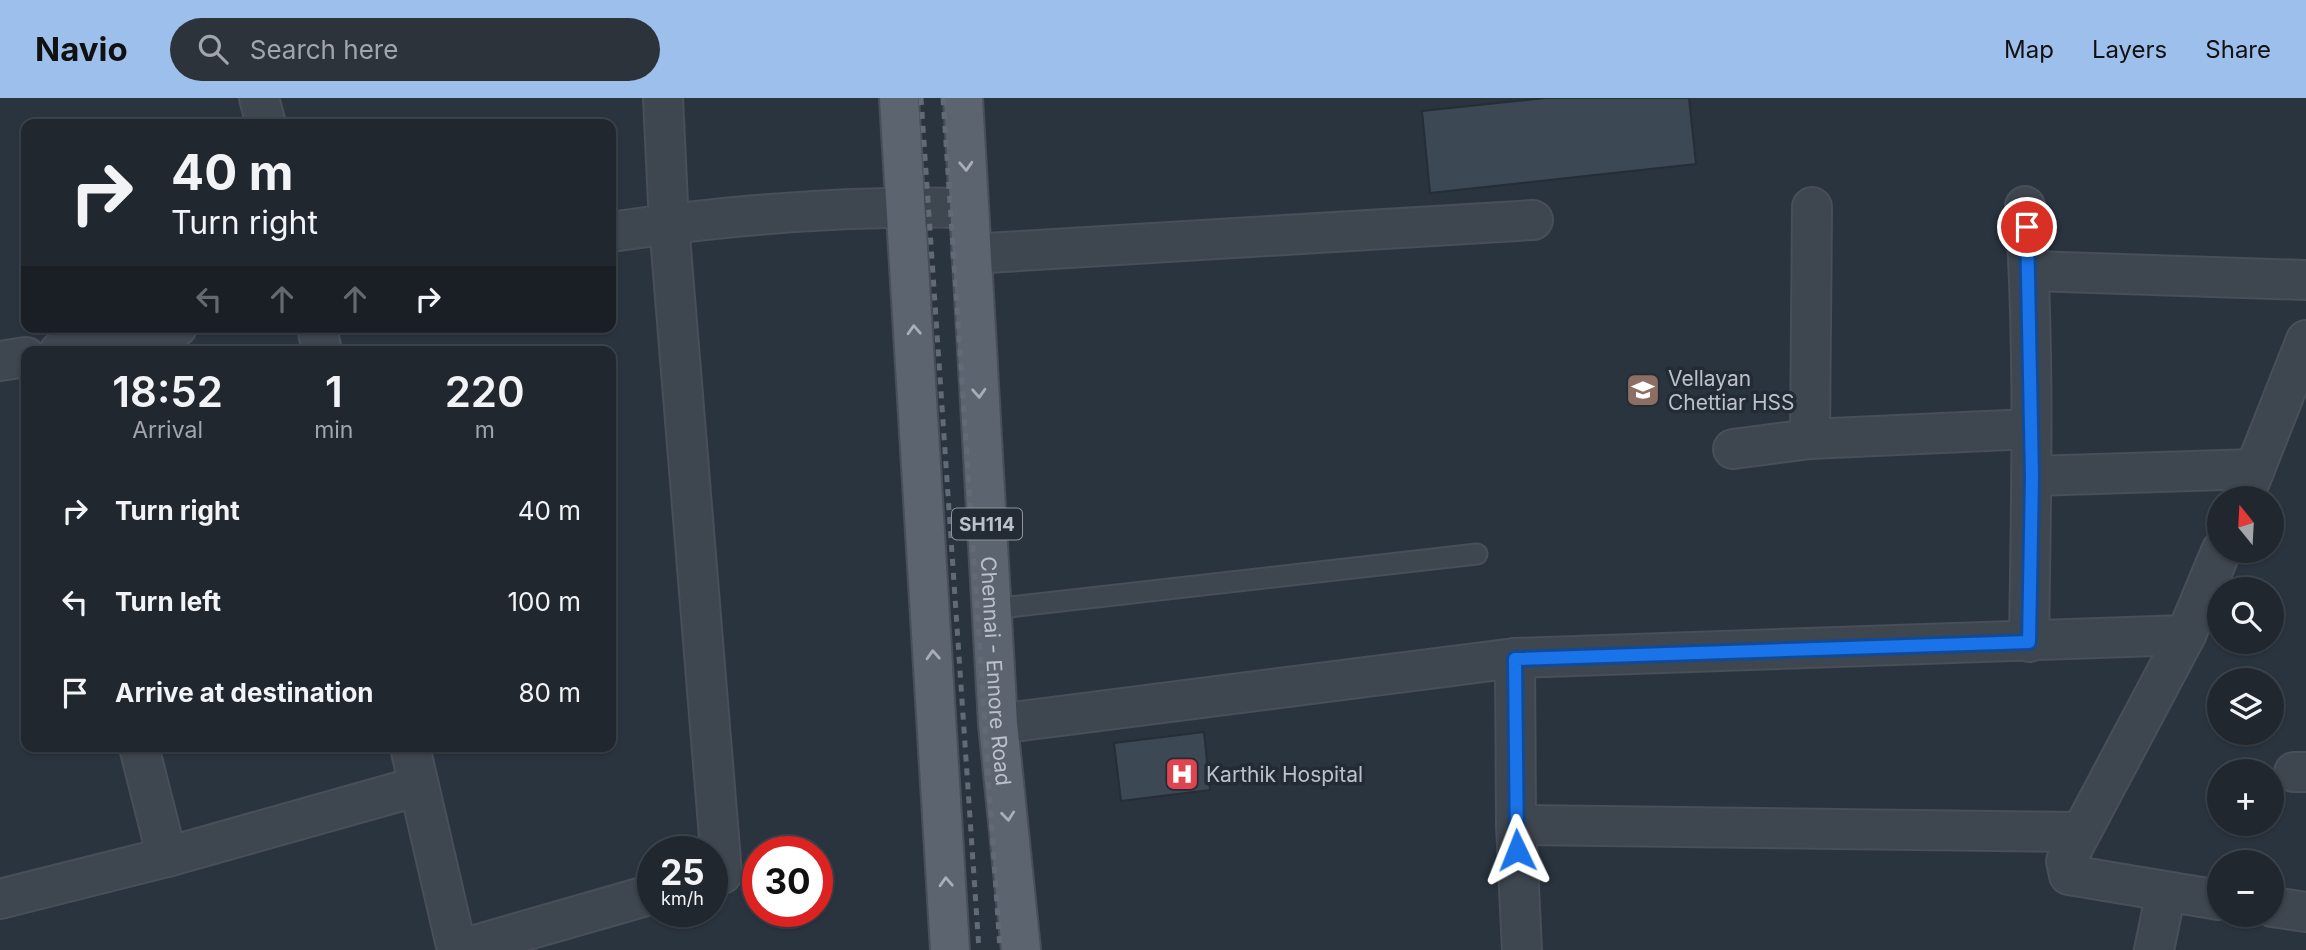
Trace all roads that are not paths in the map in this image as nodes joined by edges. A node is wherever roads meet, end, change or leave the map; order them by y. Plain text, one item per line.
1 (259, 98) edge
2 (663, 98) edge
3 (899, 98) edge
4 (963, 98) edge
5 (265, 119) edge
6 (907, 206) junction
7 (2025, 206) dead end
8 (1812, 207) dead end
9 (968, 208) junction
10 (1533, 220) dead end
11 (669, 224) junction
12 (616, 231) edge
13 (971, 254) junction
14 (2030, 271) junction
15 (2306, 280) edge
16 (149, 333) edge
17 (2306, 340) edge
18 (87, 346) edge
19 (21, 359) edge
20 (0, 361) edge
21 (2030, 429) junction
22 (1810, 439) junction
23 (1733, 449) dead end
24 (2032, 476) junction
25 (2249, 484) edge
26 (1477, 554) dead end
27 (2216, 564) edge
28 (992, 609) junction
29 (2186, 635) junction
30 (2029, 642) junction
31 (1515, 659) junction
32 (998, 724) junction
33 (140, 752) edge
34 (411, 752) edge
35 (419, 786) junction
36 (1516, 825) junction
37 (2080, 832) junction
38 (719, 836) edge
39 (166, 857) junction
40 (2166, 892) junction
41 (2207, 898) edge
42 (0, 899) edge
43 (637, 899) edge
44 (2284, 909) edge
45 (2306, 912) edge
46 (458, 950) edge
47 (950, 950) edge
48 (1021, 950) edge
49 (1522, 950) edge
50 (2154, 950) edge

1 - 5 street
2 - 11 street
3 - 6 main road, SH114
4 -> 9 main road, Chennai - Ennore Road / SH114
6 - 9 street
6 - 11 street
47 -> 6 main road, SH114
7 - 14 street
8 - 22 street
9 - 13 main road, Chennai - Ennore Road / SH114
10 - 13 street
11 - 12 street
11 - 38 street
13 -> 28 main road, Chennai - Ennore Road / SH114
14 - 15 street
14 - 21 street
16 - 18 street
17 - 25 street
19 - 20 street
21 - 22 street
21 - 24 street
22 - 23 street
24 - 25 street
24 - 30 street
26 - 28 lane
27 - 29 street
28 - 32 main road, Chennai - Ennore Road / SH114
29 - 30 street
29 - 37 street
30 - 31 street
31 - 32 street
31 - 36 street
32 -> 48 main road, Chennai - Ennore Road / SH114
33 - 39 street
34 - 35 street
35 - 39 street
35 - 46 street
36 - 37 street
36 - 49 street
37 - 40 street
39 - 42 street
40 - 41 street
40 - 50 street
43 - 46 street
44 - 45 street

